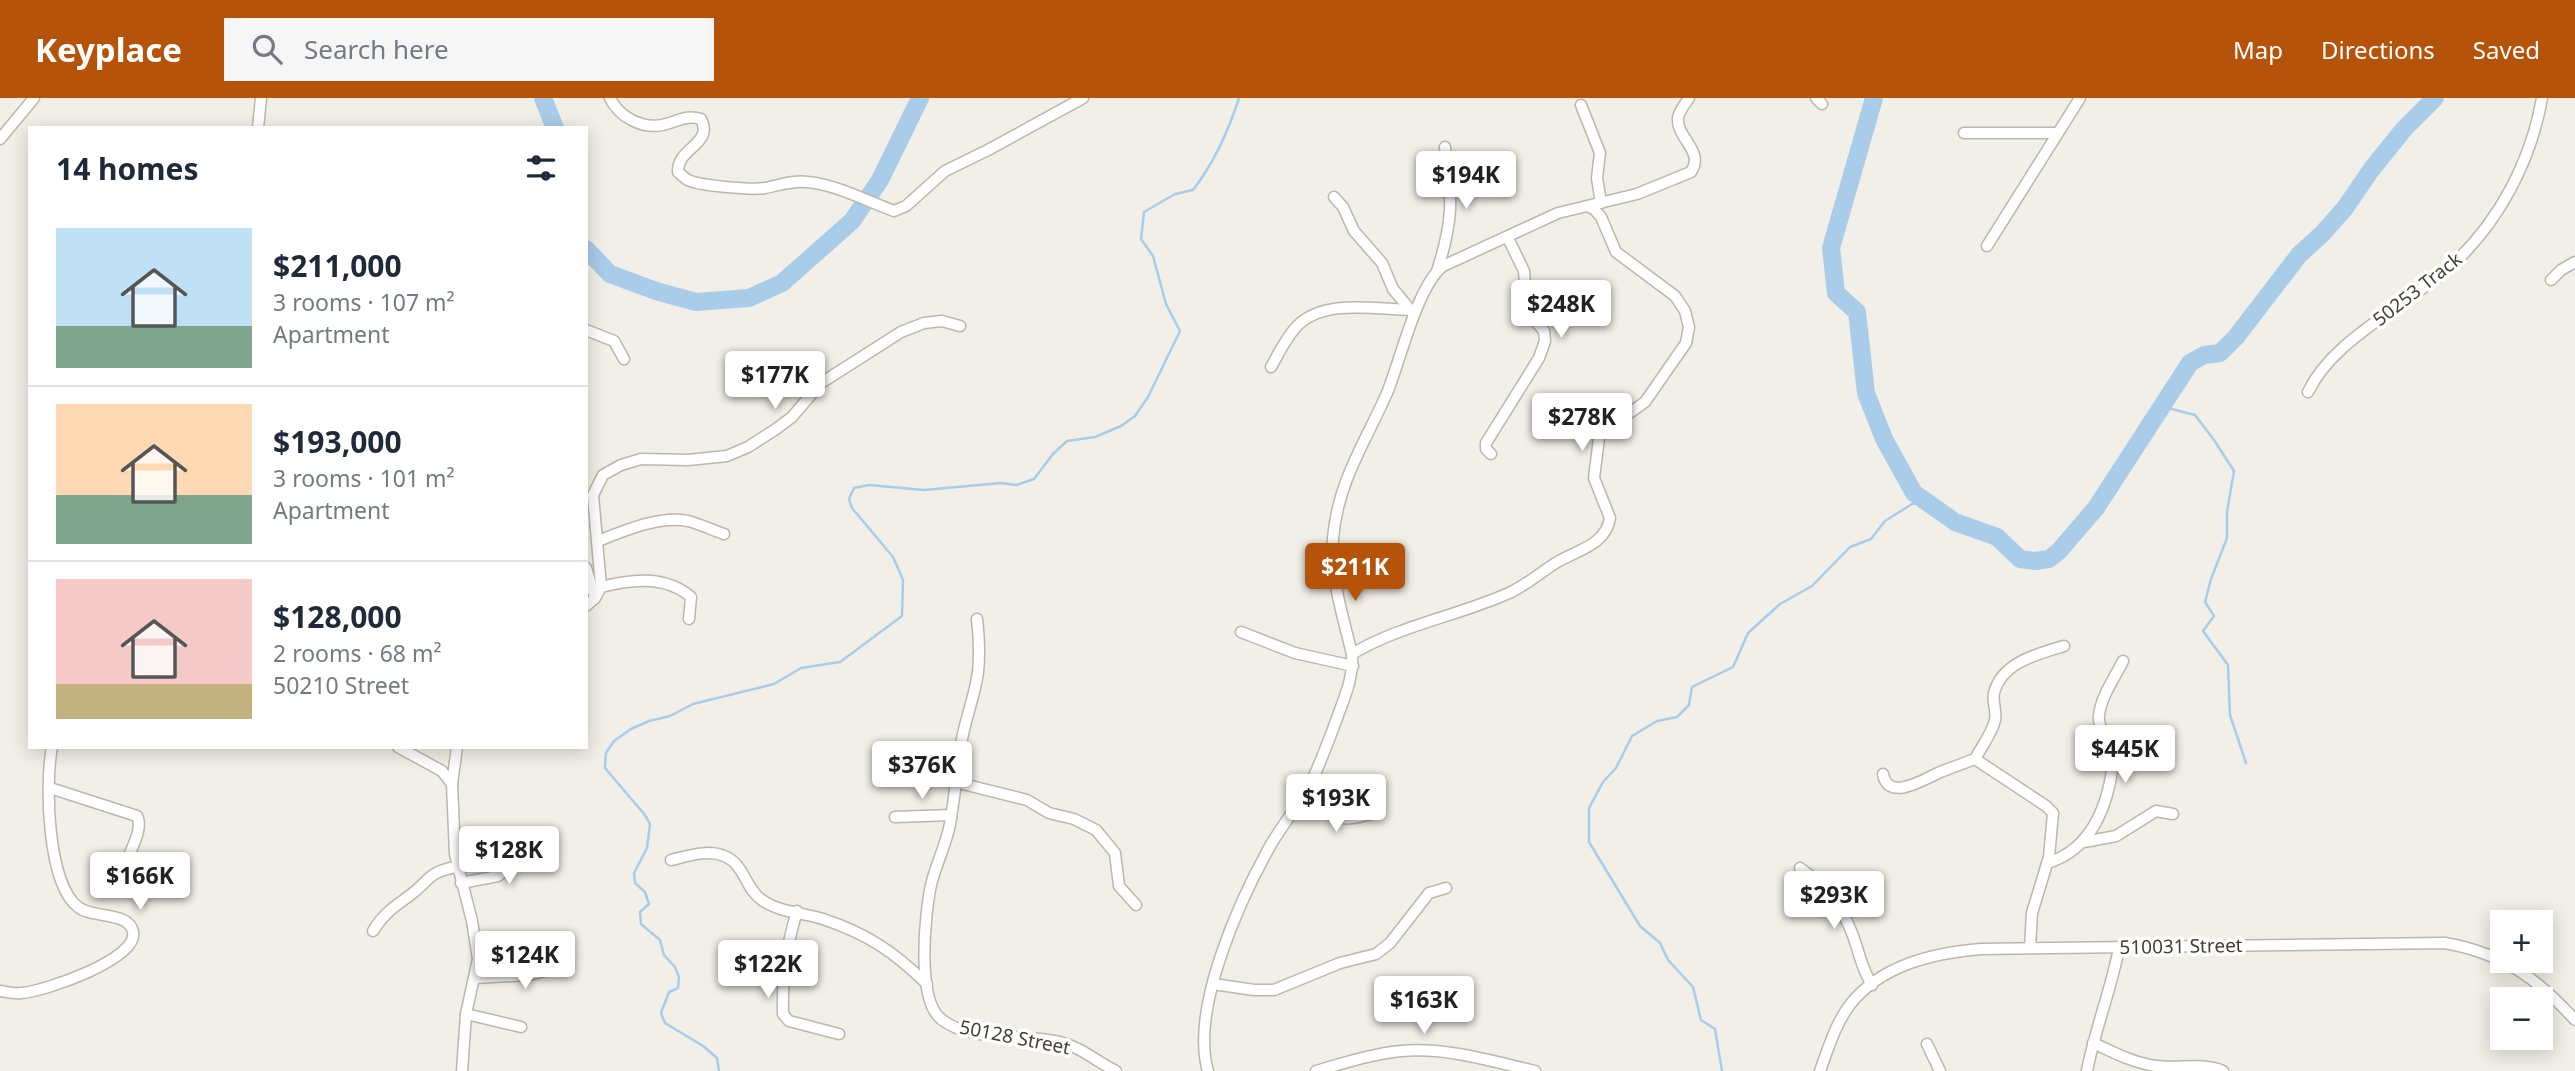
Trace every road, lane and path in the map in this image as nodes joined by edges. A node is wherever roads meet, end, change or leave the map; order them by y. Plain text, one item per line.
1 (34, 98) edge
2 (261, 98) edge
3 (610, 98) edge
4 (1083, 98) edge
5 (1689, 98) edge
6 (2080, 98) edge
7 (2542, 98) edge
8 (1581, 105) dead end
9 (258, 126) edge
10 (1964, 133) dead end
11 (2058, 133) junction
12 (0, 139) edge
13 (1446, 147) dead end
14 (1334, 197) dead end
15 (1601, 203) junction
16 (1586, 206) junction
17 (1508, 237) junction
18 (1987, 246) dead end
19 (2575, 262) edge
20 (1437, 271) junction
21 (2551, 280) dead end
22 (1412, 313) junction
23 (960, 326) dead end
24 (588, 331) edge
25 (624, 359) dead end
26 (1271, 367) dead end
27 (2308, 392) dead end
28 (1491, 454) dead end
29 (724, 534) dead end
30 (598, 541) junction
31 (588, 575) edge
32 (601, 587) junction
33 (595, 598) junction
34 (588, 604) edge
35 (689, 619) dead end
36 (977, 619) dead end
37 (1241, 632) dead end
38 (2064, 646) dead end
39 (1352, 654) junction
40 (2123, 661) dead end
41 (1353, 666) junction
42 (52, 749) edge
43 (402, 749) edge
44 (457, 749) edge
45 (1975, 759) junction
46 (1883, 774) dead end
47 (955, 782) junction
48 (452, 784) junction
49 (50, 788) junction
50 (1302, 798) junction
51 (1378, 811) dead end
52 (2173, 814) dead end
53 (951, 816) junction
54 (895, 817) dead end
55 (2084, 842) junction
56 (538, 843) dead end
57 (128, 858) dead end
58 (671, 860) dead end
59 (2047, 863) junction
60 (456, 867) junction
61 (1800, 869) dead end
62 (461, 883) junction
63 (1447, 888) dead end
64 (1136, 905) dead end
65 (796, 911) junction
66 (373, 931) dead end
67 (2030, 948) junction
68 (2119, 948) junction
69 (569, 965) dead end
70 (475, 978) junction
71 (927, 984) junction
72 (1213, 984) junction
73 (1872, 985) junction
74 (0, 991) edge
75 (466, 1014) junction
76 (2575, 1020) edge
77 (521, 1027) dead end
78 (839, 1034) dead end
79 (2092, 1043) junction
80 (1927, 1044) dead end
81 (462, 1071) edge
82 (1116, 1071) edge
83 (1208, 1071) edge
84 (1316, 1071) edge
85 (1535, 1071) edge
86 (1820, 1071) edge
87 (1940, 1071) edge
88 (2087, 1071) edge
89 (2223, 1071) edge

1 - 12 street
2 - 9 street
3 - 4 street
5 - 15 street
6 - 11 street
7 - 27 street, 50253 Track
8 - 15 street
10 - 11 street
11 - 18 street
13 - 20 street
14 - 22 street
15 - 16 street
16 - 17 street
16 - 39 street
17 - 20 street
17 - 28 street
19 - 21 street
20 - 22 street
22 - 26 street
22 - 39 street
23 - 30 street
24 - 25 street
29 - 30 street
30 - 32 street
31 - 33 street
32 - 33 street
32 - 35 street
33 - 34 street
36 - 47 street, 50128 Street
37 - 41 street
38 - 45 street
39 - 41 street
40 - 55 street
41 - 50 street
42 - 49 street
43 - 48 street
44 - 48 street
45 - 46 street
45 - 59 street
47 - 53 street, 50128 Street
47 - 64 street
48 - 60 street
49 - 57 street
49 - 74 street
50 - 51 street
50 - 72 street
52 - 55 street
53 - 54 street
53 - 71 street, 50128 Street
55 - 59 street
56 - 62 street
58 - 65 street
59 - 67 street
60 - 62 street
60 - 66 street
61 - 73 street
62 - 70 street
63 - 72 street
65 - 71 street
65 - 78 street
67 - 68 street, 510031 Street
67 - 73 street, 510031 Street
68 - 76 street, 510031 Street
68 - 79 street
69 - 70 street
70 - 75 street
71 - 82 street, 50128 Street
72 - 83 street
73 - 86 street, 510031 Street
75 - 77 street
75 - 81 street
79 - 88 street
79 - 89 street
80 - 87 street
84 - 85 street

